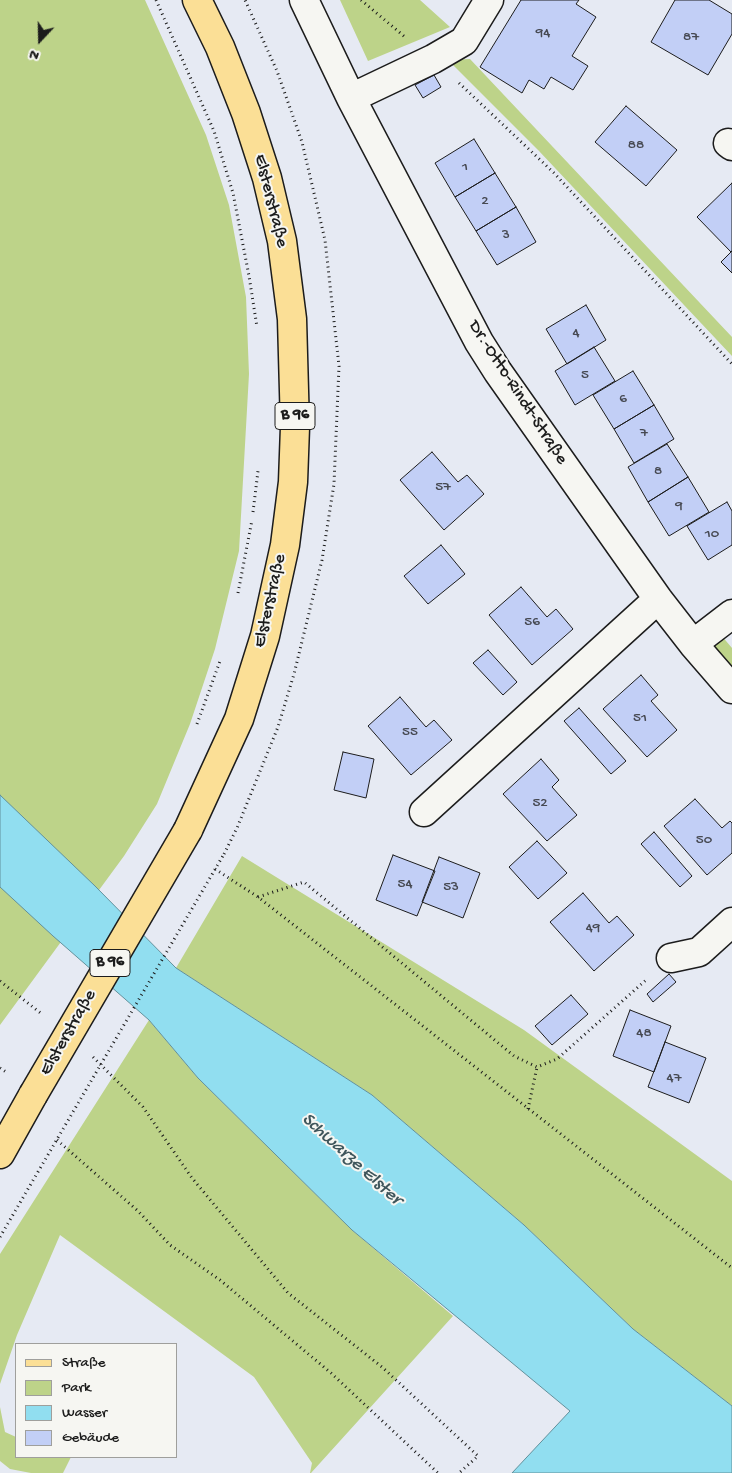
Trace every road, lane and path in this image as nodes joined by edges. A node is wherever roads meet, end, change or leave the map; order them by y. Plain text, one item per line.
1 (156, 0) edge
2 (198, 0) edge
3 (304, 0) edge
4 (361, 0) edge
5 (489, 0) edge
6 (433, 59) junction
7 (351, 98) junction
8 (257, 330) dead end
9 (732, 364) edge
10 (258, 470) dead end
11 (658, 599) junction
12 (236, 601) dead end
13 (732, 614) edge
14 (693, 644) junction
15 (221, 656) dead end
16 (732, 688) edge
17 (196, 728) dead end
18 (424, 812) dead end
19 (224, 854) dead end
20 (215, 869) junction
21 (258, 897) junction
22 (732, 922) edge
23 (671, 958) joint
24 (0, 981) edge
25 (46, 1018) dead end
26 (91, 1055) dead end
27 (0, 1068) edge
28 (537, 1068) junction
29 (6, 1072) dead end
30 (528, 1109) junction
31 (57, 1140) junction
32 (0, 1154) edge
33 (0, 1237) edge
34 (732, 1268) edge
35 (438, 1473) edge
36 (459, 1473) edge

1 - 8 path
2 - 32 main road, Elsterstraße / B 96, bridge
3 - 7 street, Dr.-Otto-Rindt-Straße
4 - 6 path
5 - 6 street
6 - 7 street
6 - 9 path
7 - 11 street, Dr.-Otto-Rindt-Straße
10 - 12 path
11 - 14 street, Dr.-Otto-Rindt-Straße
11 - 18 street
13 - 14 street
14 - 16 street, Dr.-Otto-Rindt-Straße
15 - 17 path
19 - 20 path, bridge
20 - 21 path
20 - 31 path, bridge
21 - 28 path
21 - 30 path
22 - 23 street
23 - 28 path
24 - 25 path
26 - 36 path
27 - 29 path
28 - 30 path
30 - 34 path
31 - 33 path
31 - 35 path

